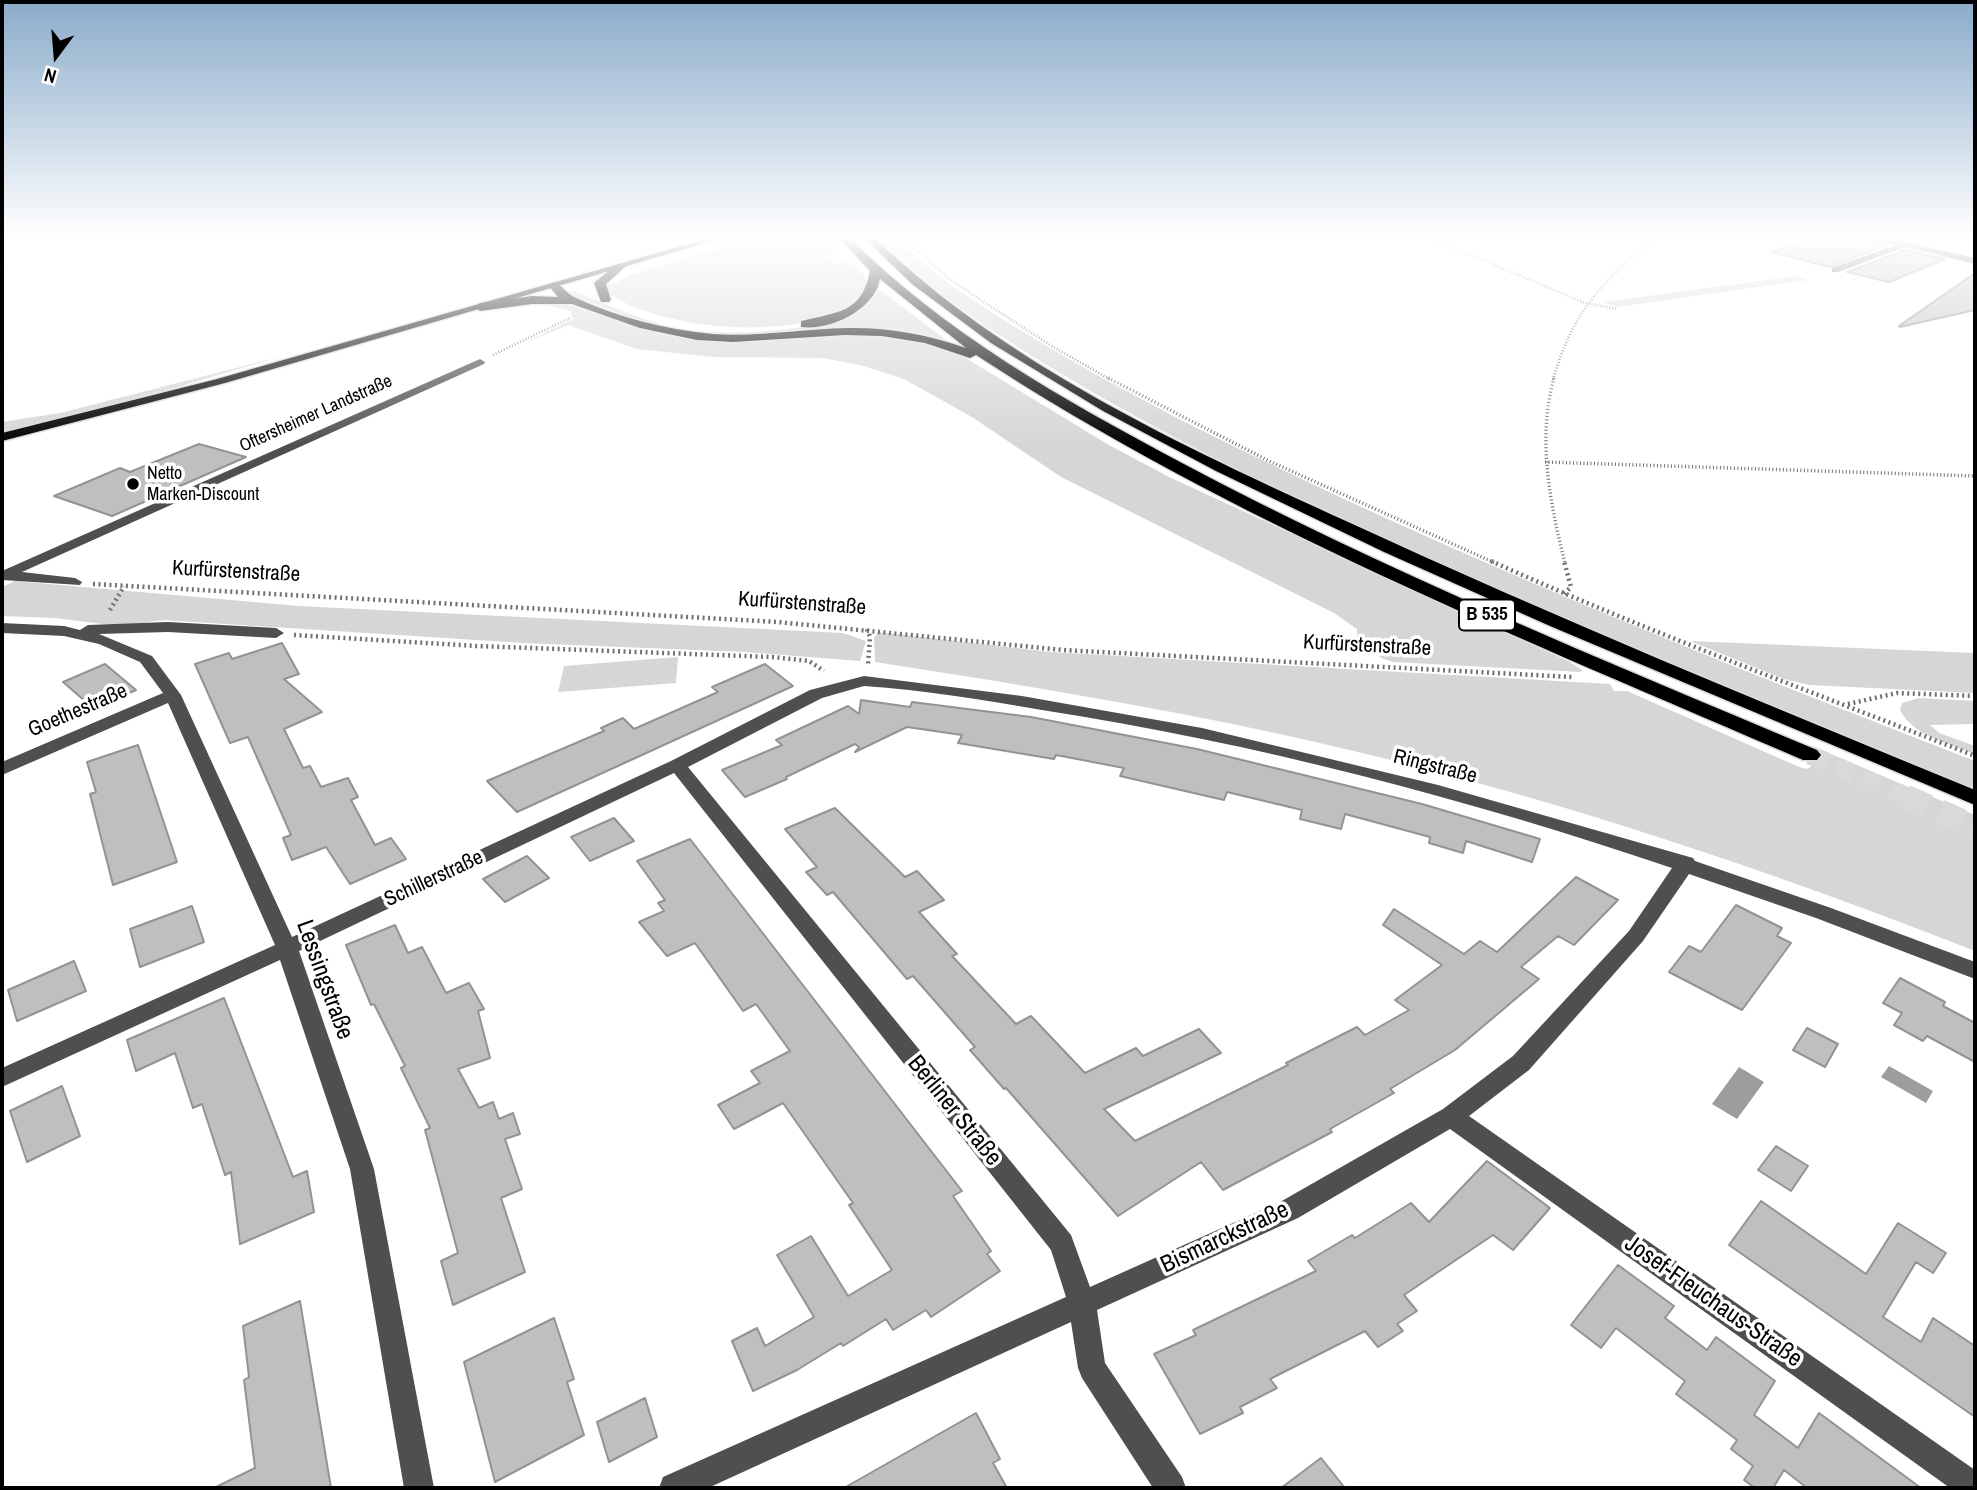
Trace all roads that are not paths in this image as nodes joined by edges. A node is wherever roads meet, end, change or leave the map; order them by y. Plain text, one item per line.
1 (480, 307) joint
2 (484, 307) edge
3 (590, 307) edge
4 (622, 307) edge
5 (857, 307) edge
6 (921, 307) edge
7 (950, 307) edge
8 (480, 362) road end
9 (1013, 373) junction
10 (2, 437) edge
11 (3, 576) edge
12 (75, 582) road end
13 (2, 628) edge
14 (64, 631) junction
15 (276, 633) road end
16 (855, 683) joint
17 (173, 695) junction
18 (1810, 755) tunnel mouth
19 (677, 765) junction
20 (2, 769) edge
21 (1975, 798) edge
22 (1686, 863) junction
23 (287, 948) junction
24 (1975, 971) edge
25 (2, 1078) edge
26 (1451, 1116) junction
27 (1082, 1303) junction
28 (419, 1488) edge
29 (674, 1488) edge
30 (1171, 1488) edge
31 (1975, 1488) edge

1 - 2 highway, B 535
1 - 10 main road
3 - 9 highway, B 535
4 - 5 highway
6 - 9 highway, B 535
7 - 21 highway, B 535
8 - 11 street, Oftersheimer Landstraße
9 - 18 highway, B 535
11 - 12 street
13 - 14 street, Lessingstraße
14 - 15 street
14 - 17 street, Lessingstraße
16 - 19 street, Schillerstraße
16 - 22 street, Ringstraße
17 - 20 street, Goethestraße
17 - 23 street, Lessingstraße
19 - 23 street, Schillerstraße
19 - 27 street, Berliner Straße
22 - 24 street, Ringstraße
22 - 26 street, Bismarckstraße
23 - 25 street, Schillerstraße
23 - 28 street, Lessingstraße
26 - 27 street, Bismarckstraße
26 - 31 street, Josef-Fleuchaus-Straße
27 - 29 street, Bismarckstraße
27 - 30 street, Berliner Straße

